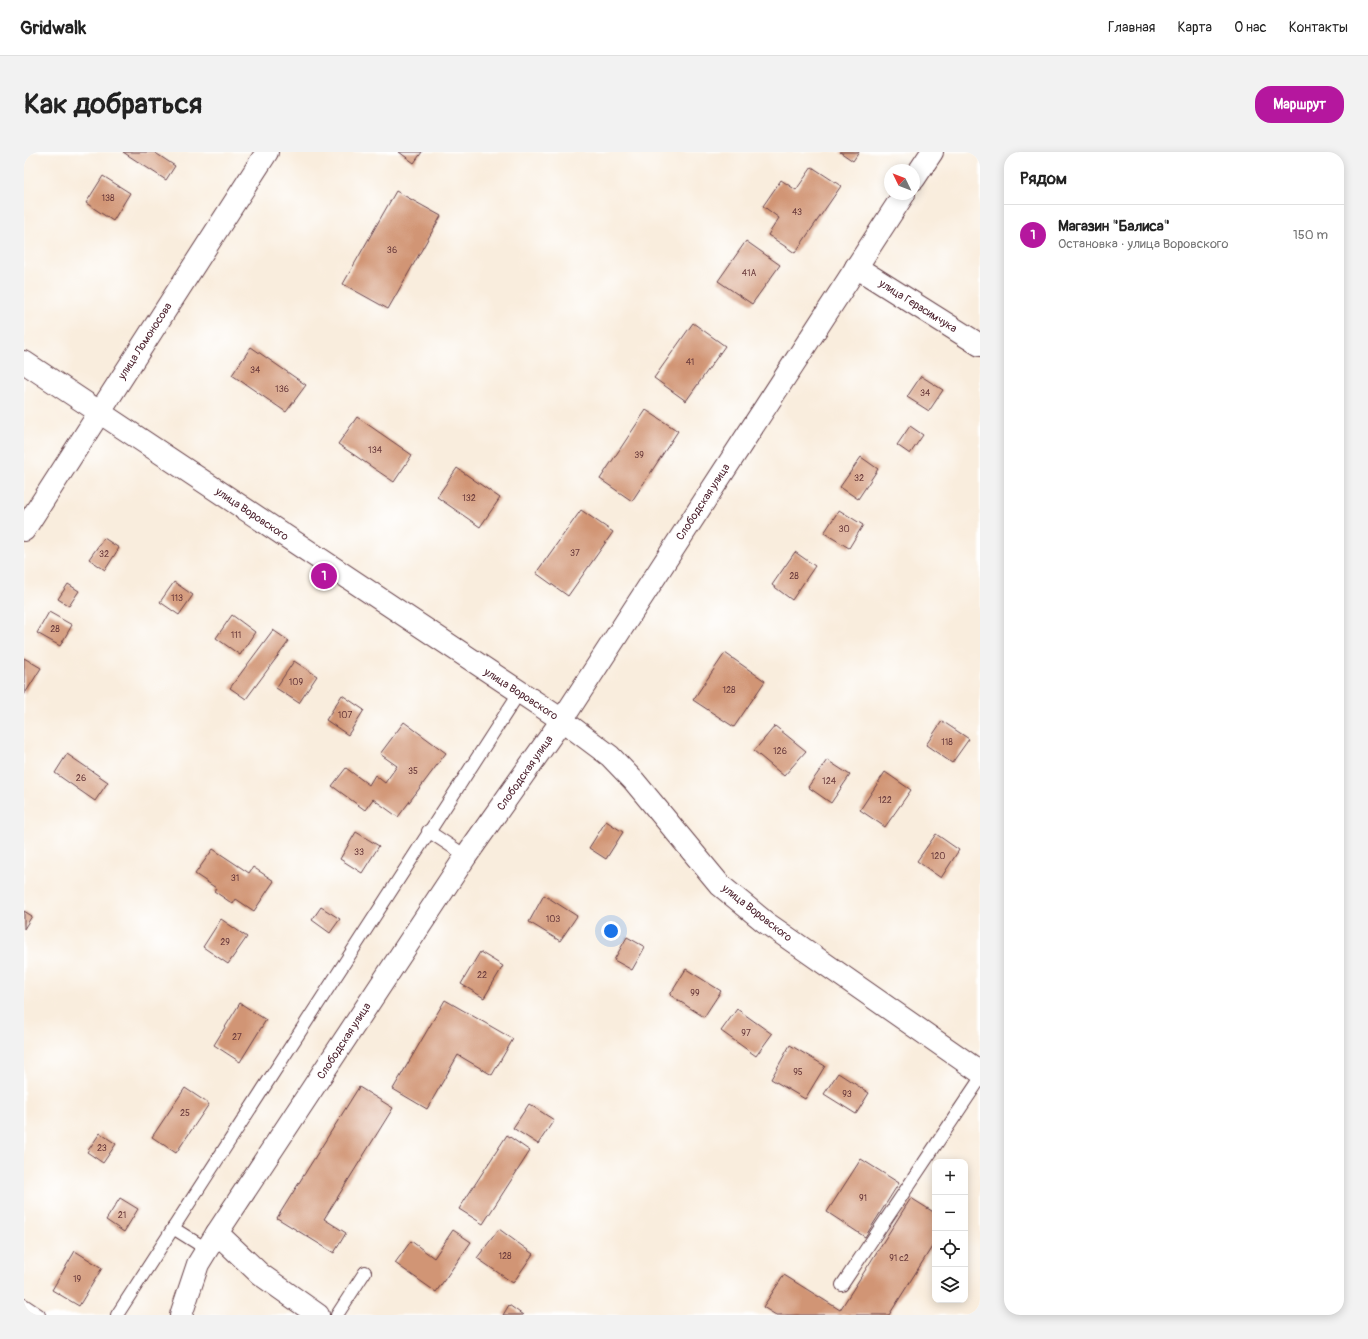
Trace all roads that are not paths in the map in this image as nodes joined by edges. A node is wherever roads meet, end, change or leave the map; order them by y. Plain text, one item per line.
1 (267, 152) edge
2 (932, 152) edge
3 (920, 170) edge
4 (900, 200) edge
5 (856, 267) junction
6 (980, 345) edge
7 (24, 362) edge
8 (100, 412) junction
9 (24, 530) edge
10 (518, 693) junction
11 (562, 720) junction
12 (428, 831) junction
13 (466, 856) junction
14 (980, 1072) edge
15 (980, 1079) edge
16 (173, 1228) junction
17 (212, 1241) junction
18 (364, 1272) dead end
19 (842, 1285) dead end
20 (24, 1305) edge
21 (38, 1315) edge
22 (117, 1315) edge
23 (181, 1315) edge
24 (318, 1315) edge
25 (337, 1315) edge

1 - 8 street, улица Ломоносова
2 - 3 street
4 - 5 street, Слободская улица
5 - 6 street, улица Герасимчука
5 - 11 street, Слободская улица
7 - 8 street, улица Воровского
8 - 9 street, улица Ломоносова
8 - 10 street, улица Воровского
10 - 11 street, улица Воровского
10 - 12 lane
11 - 13 street, Слободская улица
11 - 14 street, улица Воровского
12 - 13 lane
12 - 16 lane
13 - 17 street, Слободская улица
15 - 19 lane
16 - 17 lane
16 - 22 lane
17 - 23 street, Слободская улица
17 - 24 street
18 - 25 lane
20 - 21 lane

